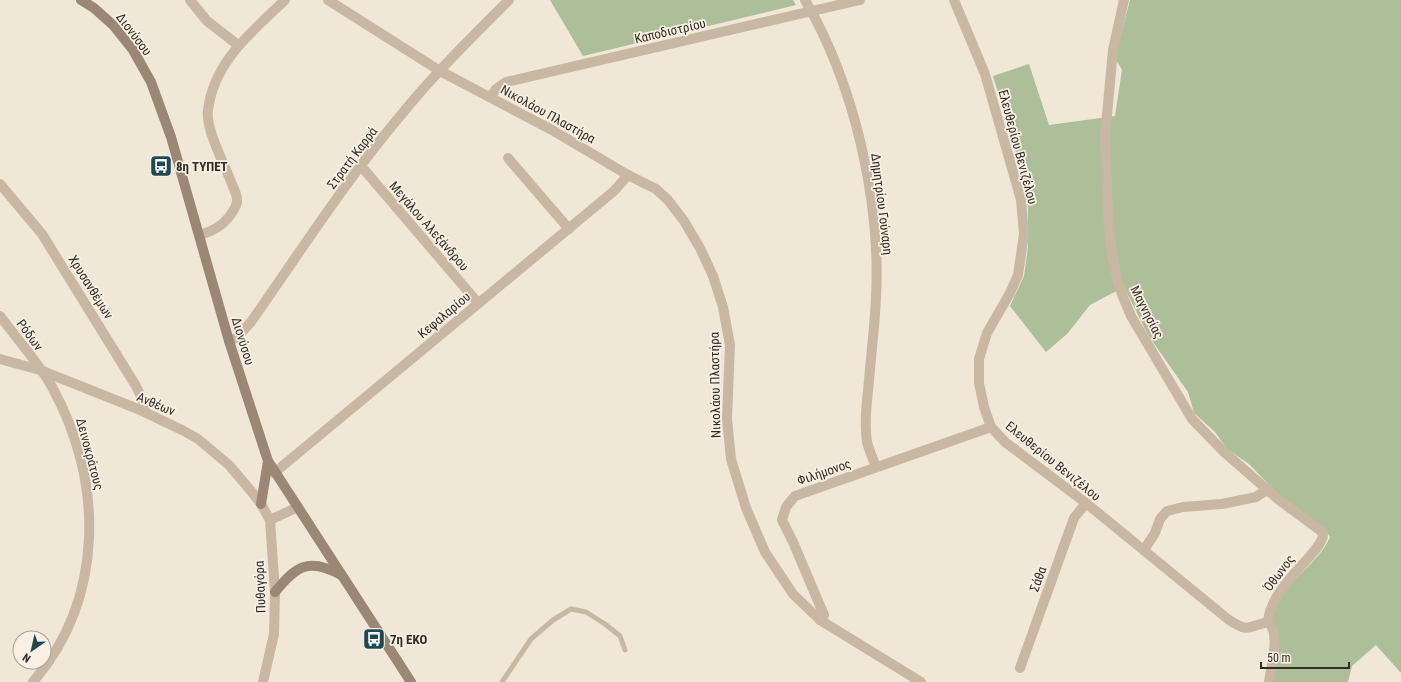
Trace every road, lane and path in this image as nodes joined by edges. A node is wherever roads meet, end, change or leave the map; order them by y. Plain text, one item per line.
1 (80, 0) edge
2 (190, 0) edge
3 (285, 0) edge
4 (328, 0) edge
5 (509, 0) edge
6 (805, 0) edge
7 (860, 0) edge
8 (954, 0) edge
9 (1124, 0) edge
10 (811, 11) junction
11 (238, 45) junction
12 (440, 71) junction
13 (490, 97) junction
14 (508, 158) dead end
15 (361, 166) junction
16 (628, 175) junction
17 (0, 184) edge
18 (569, 229) junction
19 (200, 235) junction
20 (478, 303) junction
21 (0, 316) edge
22 (229, 341) junction
23 (0, 359) edge
24 (40, 370) junction
25 (145, 412) junction
26 (991, 427) junction
27 (268, 460) junction
28 (876, 467) junction
29 (274, 473) junction
30 (1268, 489) junction
31 (261, 504) junction
32 (1086, 504) junction
33 (298, 507) junction
34 (270, 520) junction
35 (1319, 544) joint
36 (1144, 550) junction
37 (342, 576) junction
38 (275, 592) junction
39 (820, 620) junction
40 (1268, 622) junction
41 (625, 650) dead end
42 (1020, 668) dead end
43 (33, 682) edge
44 (263, 682) edge
45 (411, 682) edge
46 (502, 682) edge
47 (921, 682) edge
48 (1269, 682) edge

1 - 19 main road, Διονύσου
2 - 11 street
3 - 11 street
4 - 12 street, Νικολάου Πλαστήρα
5 - 12 street, Στρατή Καρρά
6 - 10 street, Δημητρίου Γούναρη
7 - 10 street, Καποδιστρίου
8 - 26 street, Ελευθερίου Βενιζέλου
9 - 30 street, Μαγνησίας
10 - 13 street, Καποδιστρίου
10 - 28 street, Δημητρίου Γούναρη
11 - 19 street
12 - 13 street, Νικολάου Πλαστήρα
12 - 15 street, Στρατή Καρρά
13 - 16 street, Νικολάου Πλαστήρα
14 - 18 street
15 - 20 street, Μεγάλου Αλεξάνδρου
15 - 22 street, Στρατή Καρρά
16 - 18 street, Κεφαλαρίου
16 - 39 street, Νικολάου Πλαστήρα
17 - 25 street, Χρυσανθέμων
18 - 20 street, Κεφαλαρίου
19 - 22 main road, Διονύσου
20 - 29 street, Κεφαλαρίου
21 - 24 street, Ρόδων
22 - 27 main road, Διονύσου
23 - 24 street, Ανθέων
24 - 25 street, Ανθέων
24 - 43 street, Δεινοκράτους
25 - 31 street, Ανθέων
26 - 28 street, Φιλήμονος
26 - 32 street, Ελευθερίου Βενιζέλου
27 - 29 main road, Διονύσου
27 - 31 main road
28 - 39 street, Φιλήμονος
29 - 33 main road, Διονύσου
30 - 35 street, Μαγνησίας
30 - 36 street
31 - 34 street, Ανθέων
32 - 36 street, Ελευθερίου Βενιζέλου
32 - 42 street, Σάθα
33 - 34 street
33 - 37 main road, Διονύσου
34 - 38 street, Πυθαγόρα
35 - 40 street, Όθωνος
36 - 40 street, Ελευθερίου Βενιζέλου
37 - 38 main road
37 - 45 main road, Διονύσου
38 - 44 street, Πυθαγόρα
39 - 47 street, Νικολάου Πλαστήρα
40 - 48 street
41 - 46 lane

